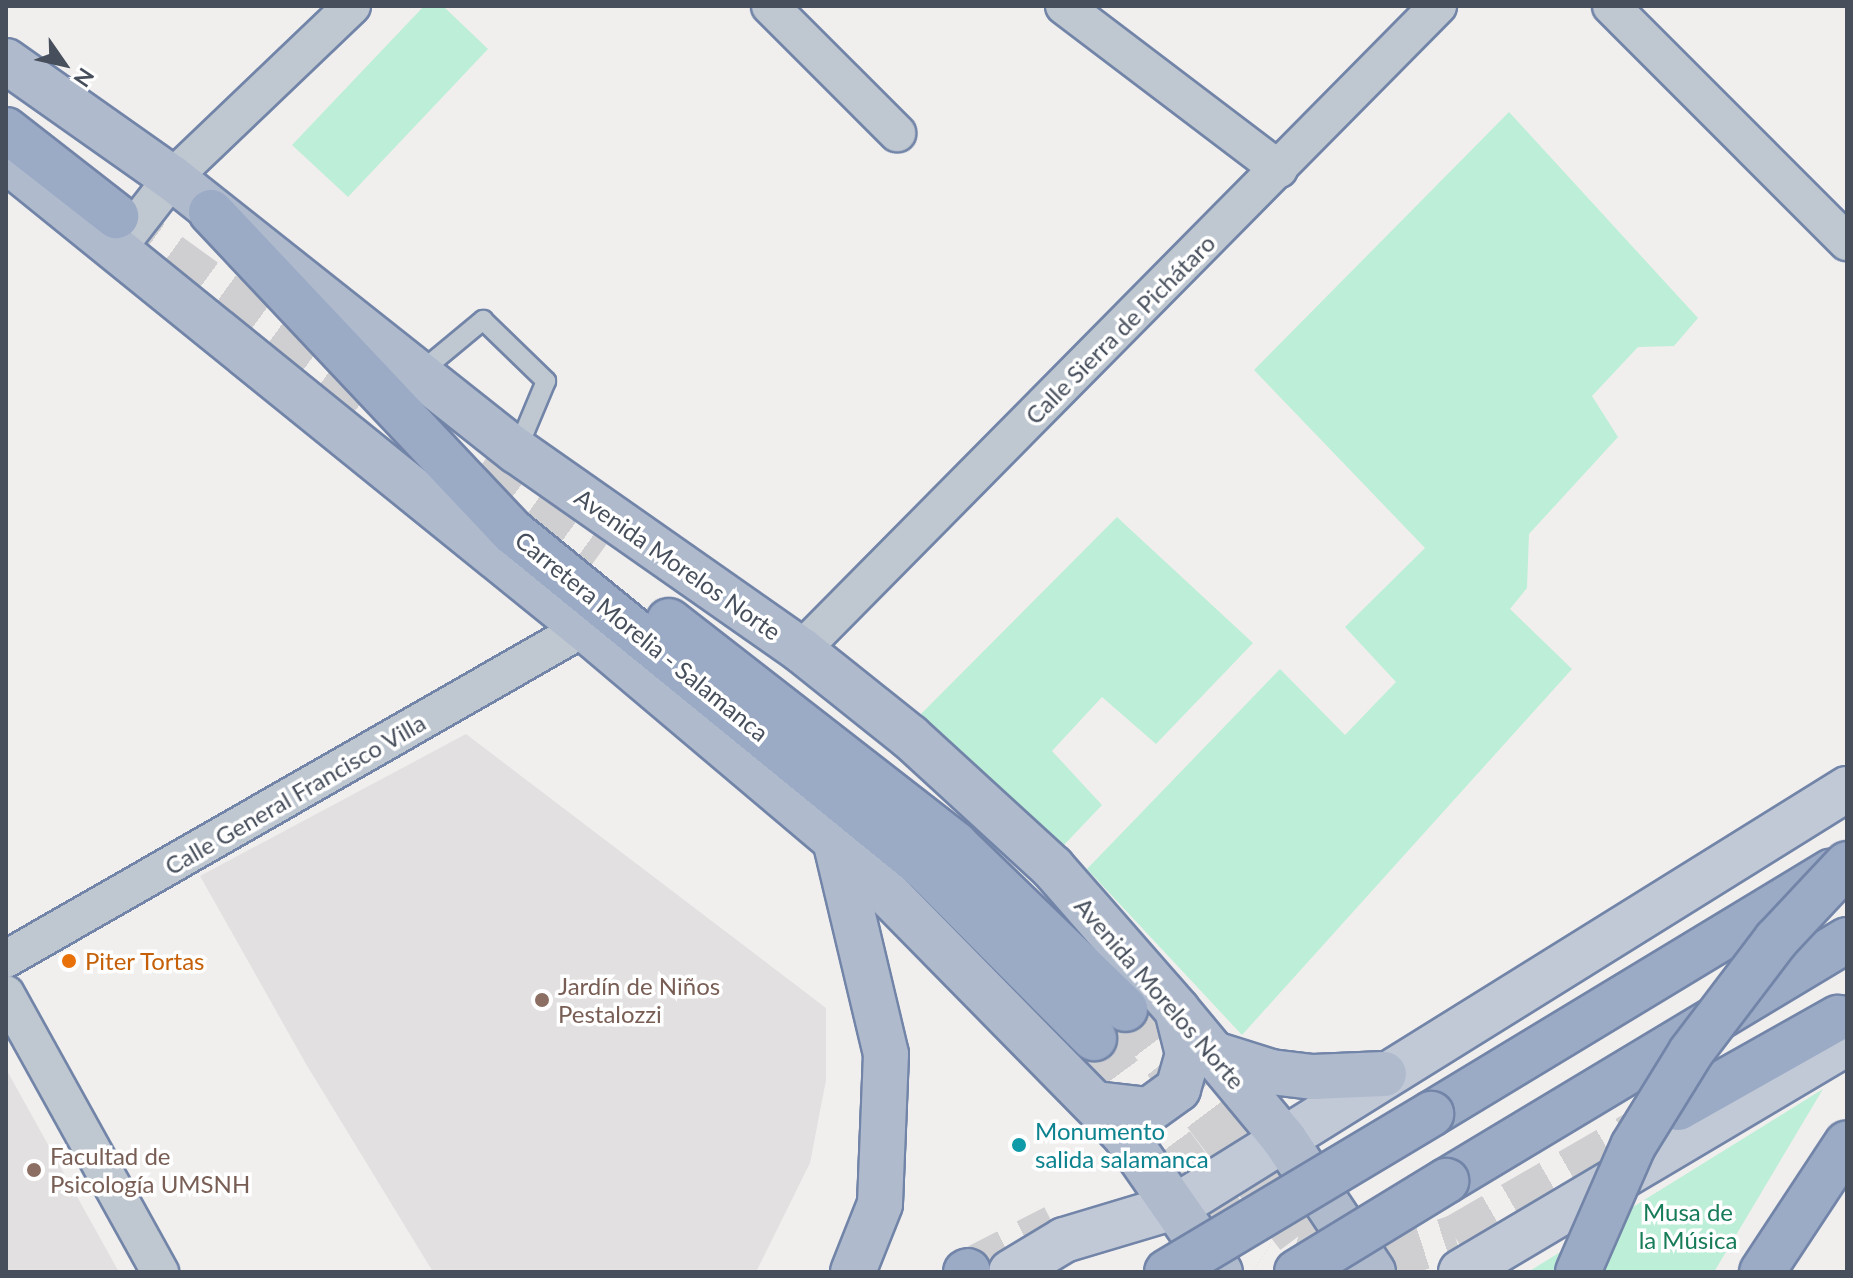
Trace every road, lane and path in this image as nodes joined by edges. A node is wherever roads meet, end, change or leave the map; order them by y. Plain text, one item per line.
1 (352, 6) edge
2 (770, 6) edge
3 (1064, 6) edge
4 (1438, 6) edge
5 (1611, 6) edge
6 (6, 61) edge
7 (6, 130) edge
8 (897, 133) dead end
9 (6, 160) edge
10 (1279, 169) junction
11 (172, 178) junction
12 (211, 212) junction
13 (1842, 225) edge
14 (117, 232) junction
15 (416, 376) junction
16 (517, 451) junction
17 (594, 562) tunnel mouth
18 (584, 628) junction
19 (801, 650) junction
20 (1847, 789) edge
21 (835, 840) junction
22 (1847, 863) edge
23 (1847, 940) edge
24 (6, 959) edge
25 (6, 994) edge
26 (1177, 1010) junction
27 (1842, 1030) edge
28 (1214, 1054) junction
29 (1384, 1074) junction
30 (1096, 1104) junction
31 (1678, 1108) tunnel mouth
32 (1284, 1139) junction
33 (1847, 1143) edge
34 (1177, 1206) junction
35 (160, 1272) edge
36 (853, 1272) edge
37 (1011, 1272) edge
38 (1167, 1272) edge
39 (1220, 1272) edge
40 (1297, 1272) edge
41 (1373, 1272) edge
42 (1461, 1272) edge
43 (1578, 1272) edge
44 (1762, 1272) edge

1 - 11 street
2 - 8 street
3 - 10 street
4 - 10 street, Calle Sierra de Pichátaro
5 - 13 street
6 - 11 main road, Avenida Morelos Norte
7 - 14 highway
9 - 14 main road
10 - 19 street, Calle Sierra de Pichátaro
11 - 12 main road, Avenida Morelos Norte
11 - 14 street
12 - 15 main road, Avenida Morelos Norte
12 - 17 highway, Carretera Morelia - Salamanca
14 - 18 main road
15 - 16 main road, Avenida Morelos Norte
15 - 16 lane
16 - 19 main road, Avenida Morelos Norte
18 - 21 main road
18 - 24 street, Calle General Francisco Villa
19 - 26 main road, Avenida Morelos Norte
20 - 29 main road
21 - 30 main road
21 - 36 main road
22 - 38 highway, bridge
22 - 43 highway, bridge
23 - 40 highway, bridge
25 - 35 street
26 - 28 main road, Avenida Morelos Norte
26 - 30 main road
27 - 31 highway
27 - 42 main road
28 - 29 main road
28 - 32 main road, Avenida Morelos Norte
29 - 32 main road
30 - 34 main road
32 - 34 main road
32 - 41 main road, Avenida Morelos Norte
33 - 44 highway
34 - 37 main road
34 - 39 main road

